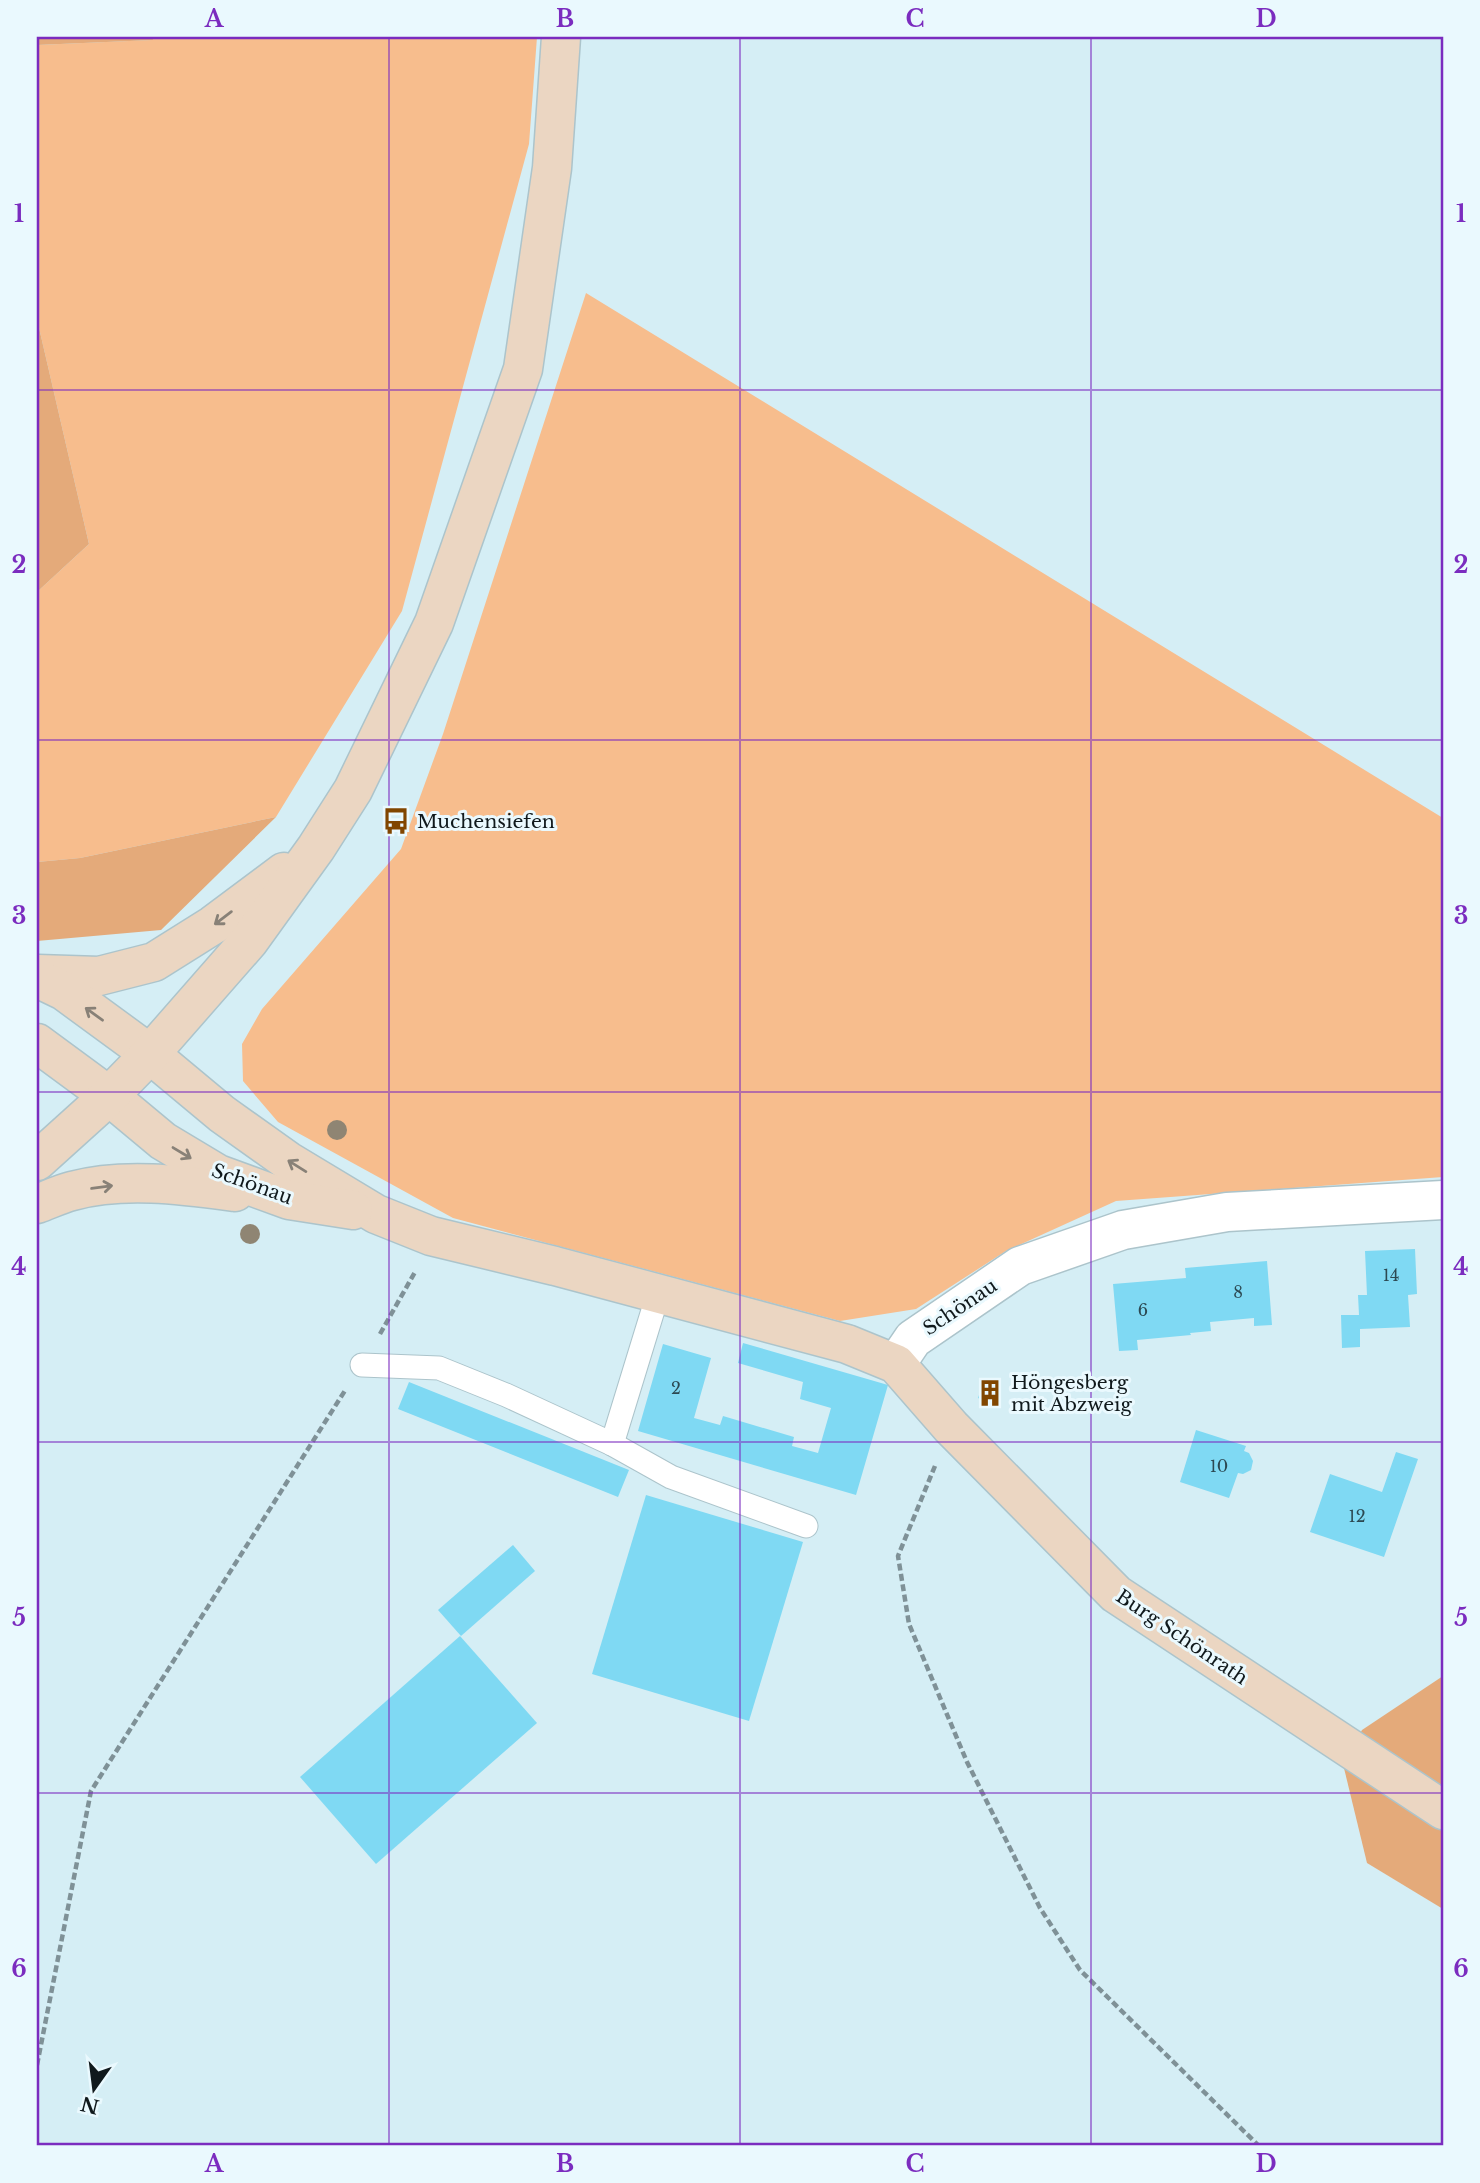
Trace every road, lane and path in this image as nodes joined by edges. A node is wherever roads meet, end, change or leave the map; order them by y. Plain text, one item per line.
1 (561, 37) edge
2 (316, 848) junction
3 (37, 976) edge
4 (37, 1042) edge
5 (149, 1054) junction
6 (109, 1096) junction
7 (37, 1161) edge
8 (289, 1200) junction
9 (1443, 1200) edge
10 (37, 1204) edge
11 (376, 1214) junction
12 (431, 1236) junction
13 (658, 1294) junction
14 (896, 1364) junction
15 (362, 1365) junction
16 (951, 1427) junction
17 (612, 1444) junction
18 (806, 1526) dead end
19 (1443, 1810) edge
20 (37, 2065) edge
21 (1259, 2146) edge

1 - 2 street
2 -> 3 street
2 - 5 street
5 -> 3 street, Schönau
4 - 6 street, Schönau
5 - 6 street
11 -> 5 street, Schönau
6 - 7 street
6 -> 8 street, Schönau
10 -> 8 street
8 - 11 street, Schönau
9 - 14 street, Schönau
11 - 12 street, Schönau
12 - 13 street, Schönau
12 - 15 path
13 - 14 street, Schönau
13 - 17 lane
14 - 16 street, Burg Schönrath
15 - 17 lane
15 - 20 path
16 - 19 street, Burg Schönrath
16 - 21 path
17 - 18 lane

